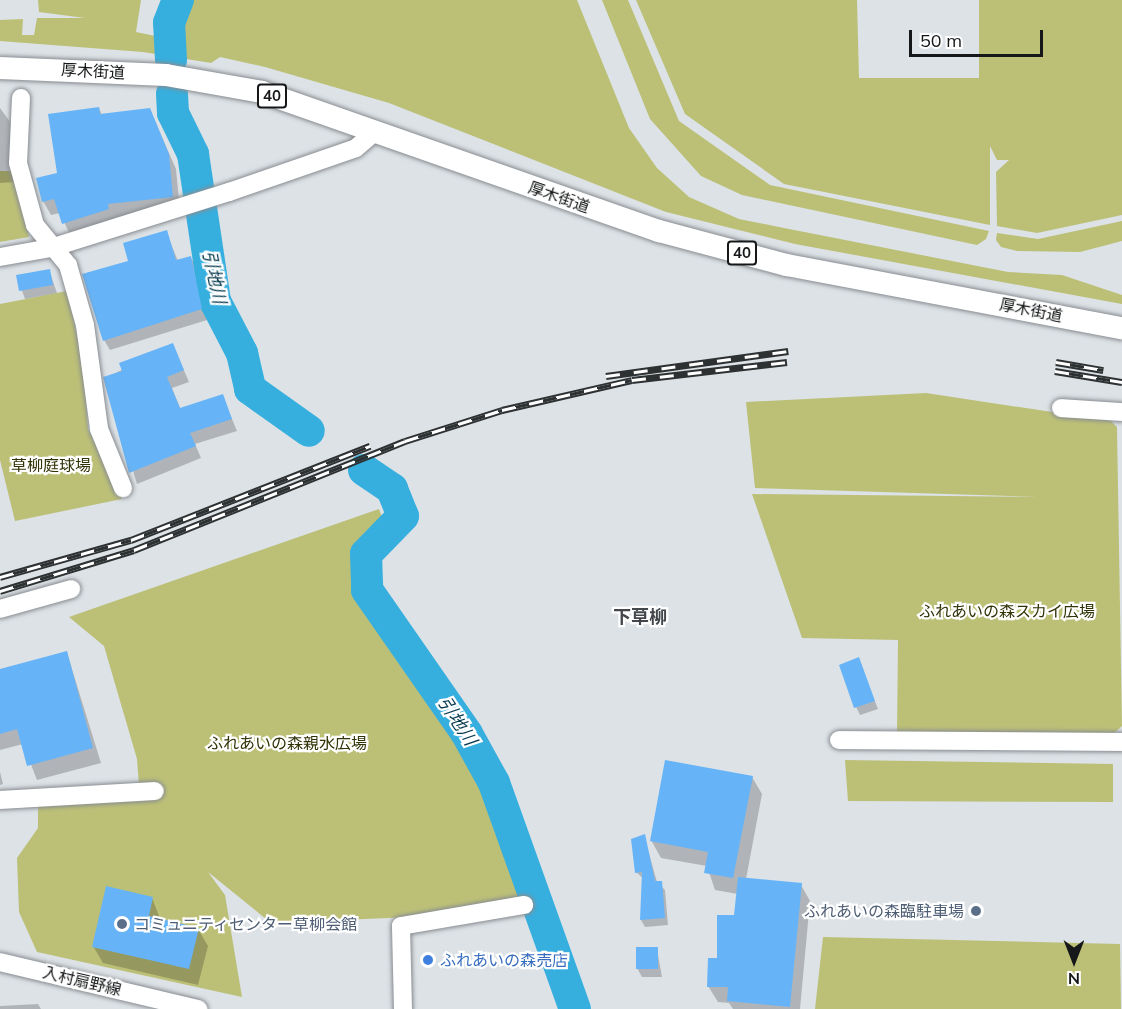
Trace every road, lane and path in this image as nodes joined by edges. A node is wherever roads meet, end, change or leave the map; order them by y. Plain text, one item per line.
1 (0, 68) edge
2 (21, 98) dead end
3 (374, 133) junction
4 (51, 248) junction
5 (0, 257) edge
6 (1122, 328) edge
7 (1061, 408) dead end
8 (1122, 412) edge
9 (123, 488) dead end
10 (71, 589) dead end
11 (0, 609) edge
12 (839, 740) dead end
13 (1122, 742) edge
14 (155, 790) dead end
15 (0, 800) edge
16 (524, 905) dead end
17 (0, 962) edge
18 (198, 1009) edge
19 (403, 1009) edge

1 - 3 main road, 厚木街道 / 40
2 - 4 street
3 - 4 street
3 - 6 main road, 厚木街道 / 40
4 - 5 street
4 - 9 street
7 - 8 street
10 - 11 street
12 - 13 street
14 - 15 street
16 - 19 street
17 - 18 street, 入村扇野線

